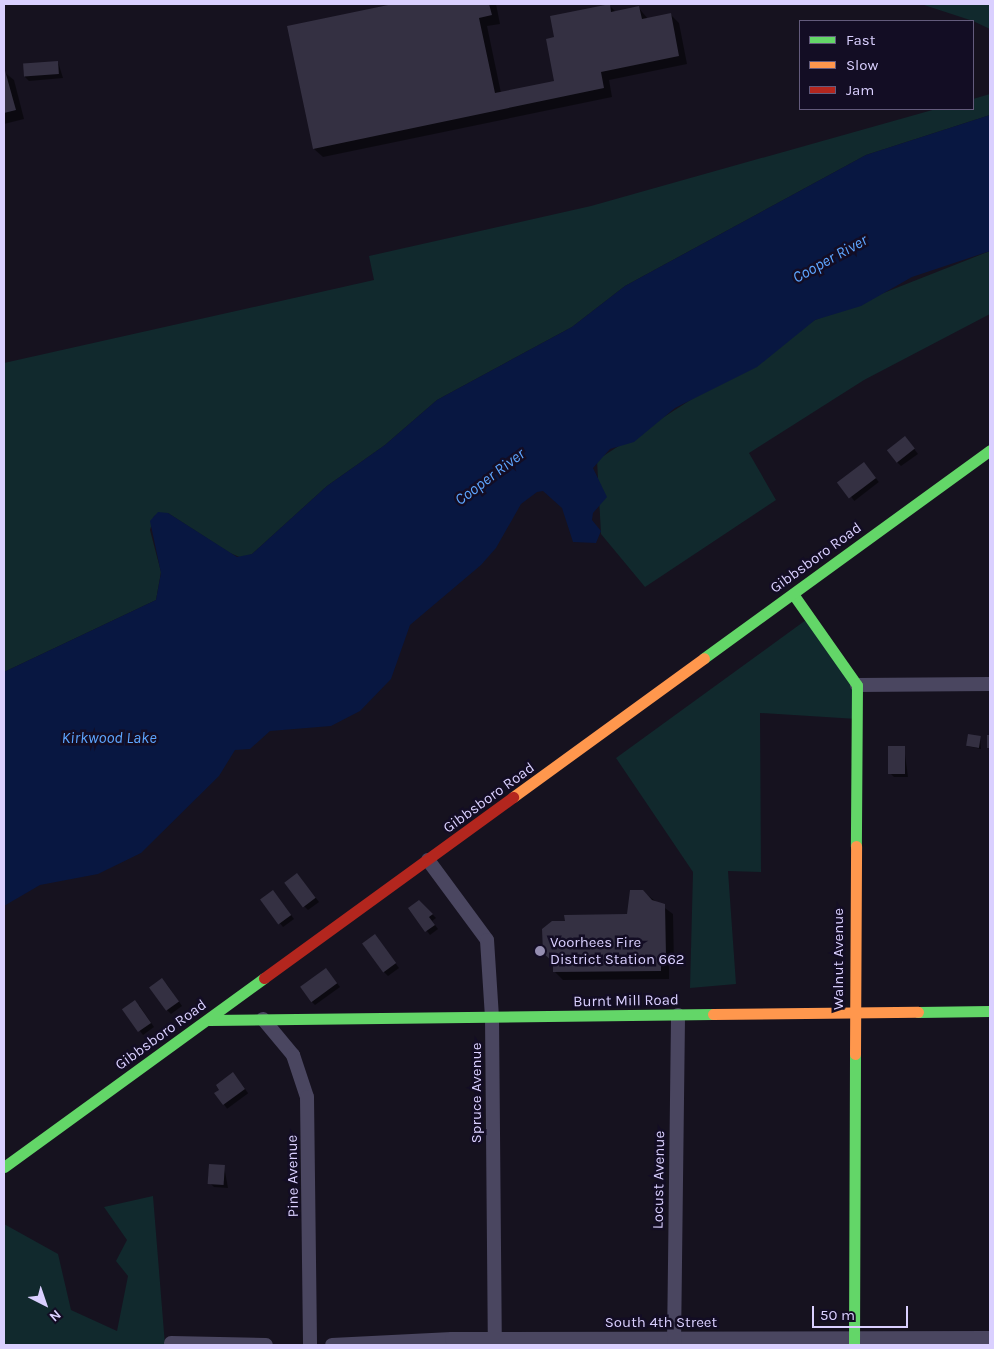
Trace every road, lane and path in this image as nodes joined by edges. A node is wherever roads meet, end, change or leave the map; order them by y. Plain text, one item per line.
1 (990, 450) edge
2 (793, 594) junction
3 (990, 684) edge
4 (858, 685) junction
5 (428, 860) junction
6 (990, 1011) edge
7 (678, 1015) junction
8 (854, 1015) junction
9 (492, 1017) junction
10 (263, 1019) junction
11 (209, 1020) junction
12 (4, 1167) edge
13 (990, 1338) edge
14 (495, 1342) edge
15 (674, 1342) edge
16 (854, 1342) edge
17 (171, 1343) dead end
18 (266, 1345) edge
19 (310, 1345) edge
20 (332, 1345) edge

1 - 2 street, Gibbsboro Road
2 - 4 street
2 - 5 street, Gibbsboro Road
3 - 4 street
4 - 8 street, Walnut Avenue
5 - 9 street, Spruce Avenue
5 - 11 street, Gibbsboro Road
6 - 8 street, Burnt Mill Road
7 - 8 street, Burnt Mill Road
7 - 9 street, Burnt Mill Road
7 - 15 street, Locust Avenue
8 - 16 street, Walnut Avenue
9 - 10 street, Burnt Mill Road
9 - 14 street, Spruce Avenue
10 - 11 street, Burnt Mill Road
10 - 19 street, Pine Avenue
11 - 12 street, Gibbsboro Road
13 - 16 street, South 4th Street
14 - 15 street, South 4th Street
14 - 20 street, South 4th Street
15 - 16 street, South 4th Street
17 - 18 street

